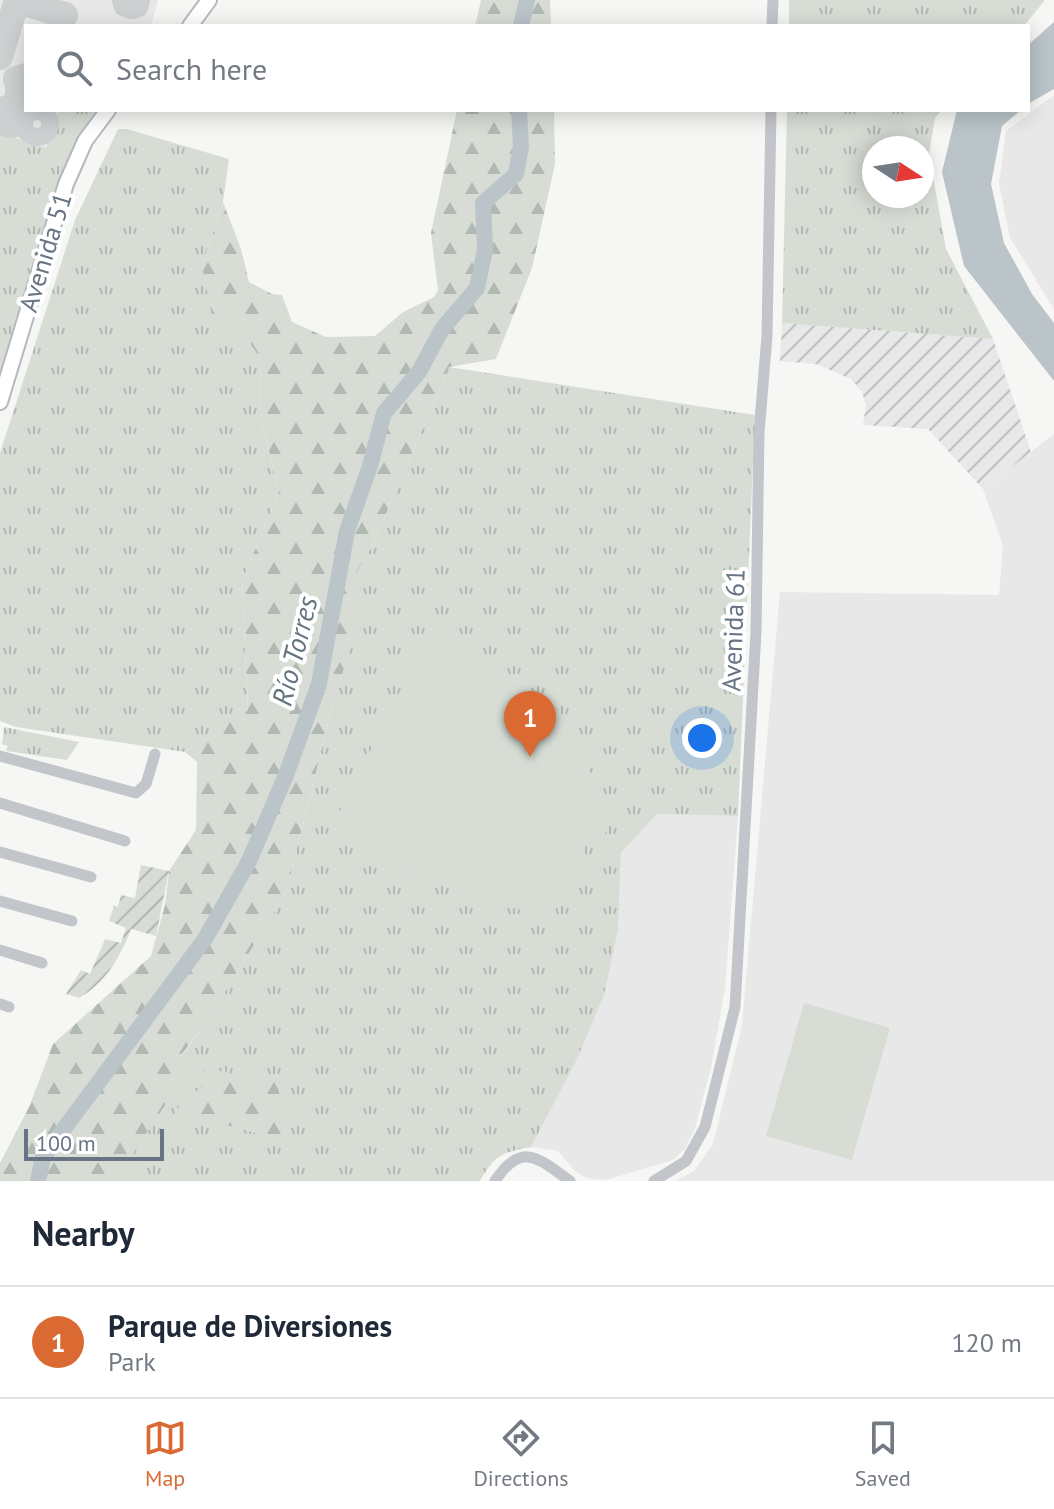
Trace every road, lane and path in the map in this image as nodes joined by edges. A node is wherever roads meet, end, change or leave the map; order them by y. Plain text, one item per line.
1 (773, 0) edge
2 (206, 2) edge
3 (191, 24) edge
4 (772, 24) edge
5 (107, 112) edge
6 (771, 112) edge
7 (0, 402) edge
8 (155, 754) dead end
9 (0, 756) edge
10 (0, 803) edge
11 (125, 841) dead end
12 (0, 852) edge
13 (91, 877) dead end
14 (0, 901) edge
15 (72, 921) dead end
16 (0, 950) edge
17 (42, 963) dead end
18 (495, 1181) edge
19 (570, 1181) edge
20 (654, 1181) edge

1 - 4 street
2 - 3 main road
5 - 7 main road, Avenida 51
6 - 20 street, Avenida 61
8 - 9 street
10 - 11 street
12 - 13 street
14 - 15 street
16 - 17 street
18 - 19 street

